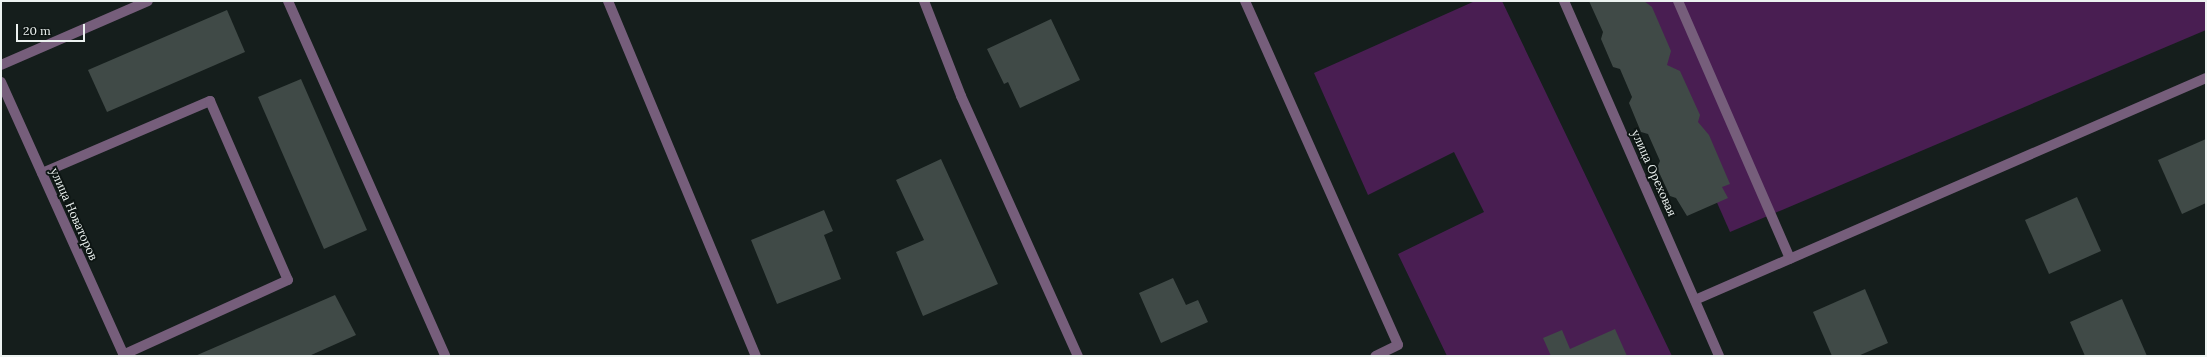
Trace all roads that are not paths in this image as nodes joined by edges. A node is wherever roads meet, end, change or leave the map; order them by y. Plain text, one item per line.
1 (148, 1) edge
2 (288, 1) edge
3 (608, 1) edge
4 (924, 1) edge
5 (1245, 1) edge
6 (1564, 1) edge
7 (1678, 1) edge
8 (1, 65) edge
9 (2206, 78) edge
10 (1, 82) edge
11 (42, 173) junction
12 (1790, 259) junction
13 (1695, 300) junction
14 (123, 355) edge
15 (445, 356) edge
16 (756, 356) edge
17 (1078, 356) edge
18 (1375, 356) edge
19 (1719, 356) edge

1 - 8 street
2 - 15 street
3 - 16 street
4 - 17 street
5 - 18 street
6 - 13 street, улица Ореховая
7 - 12 street
9 - 12 street
10 - 11 street, улица Новаторов
11 - 14 street, улица Новаторов
11 - 14 street
12 - 13 street
13 - 19 street, улица Ореховая

